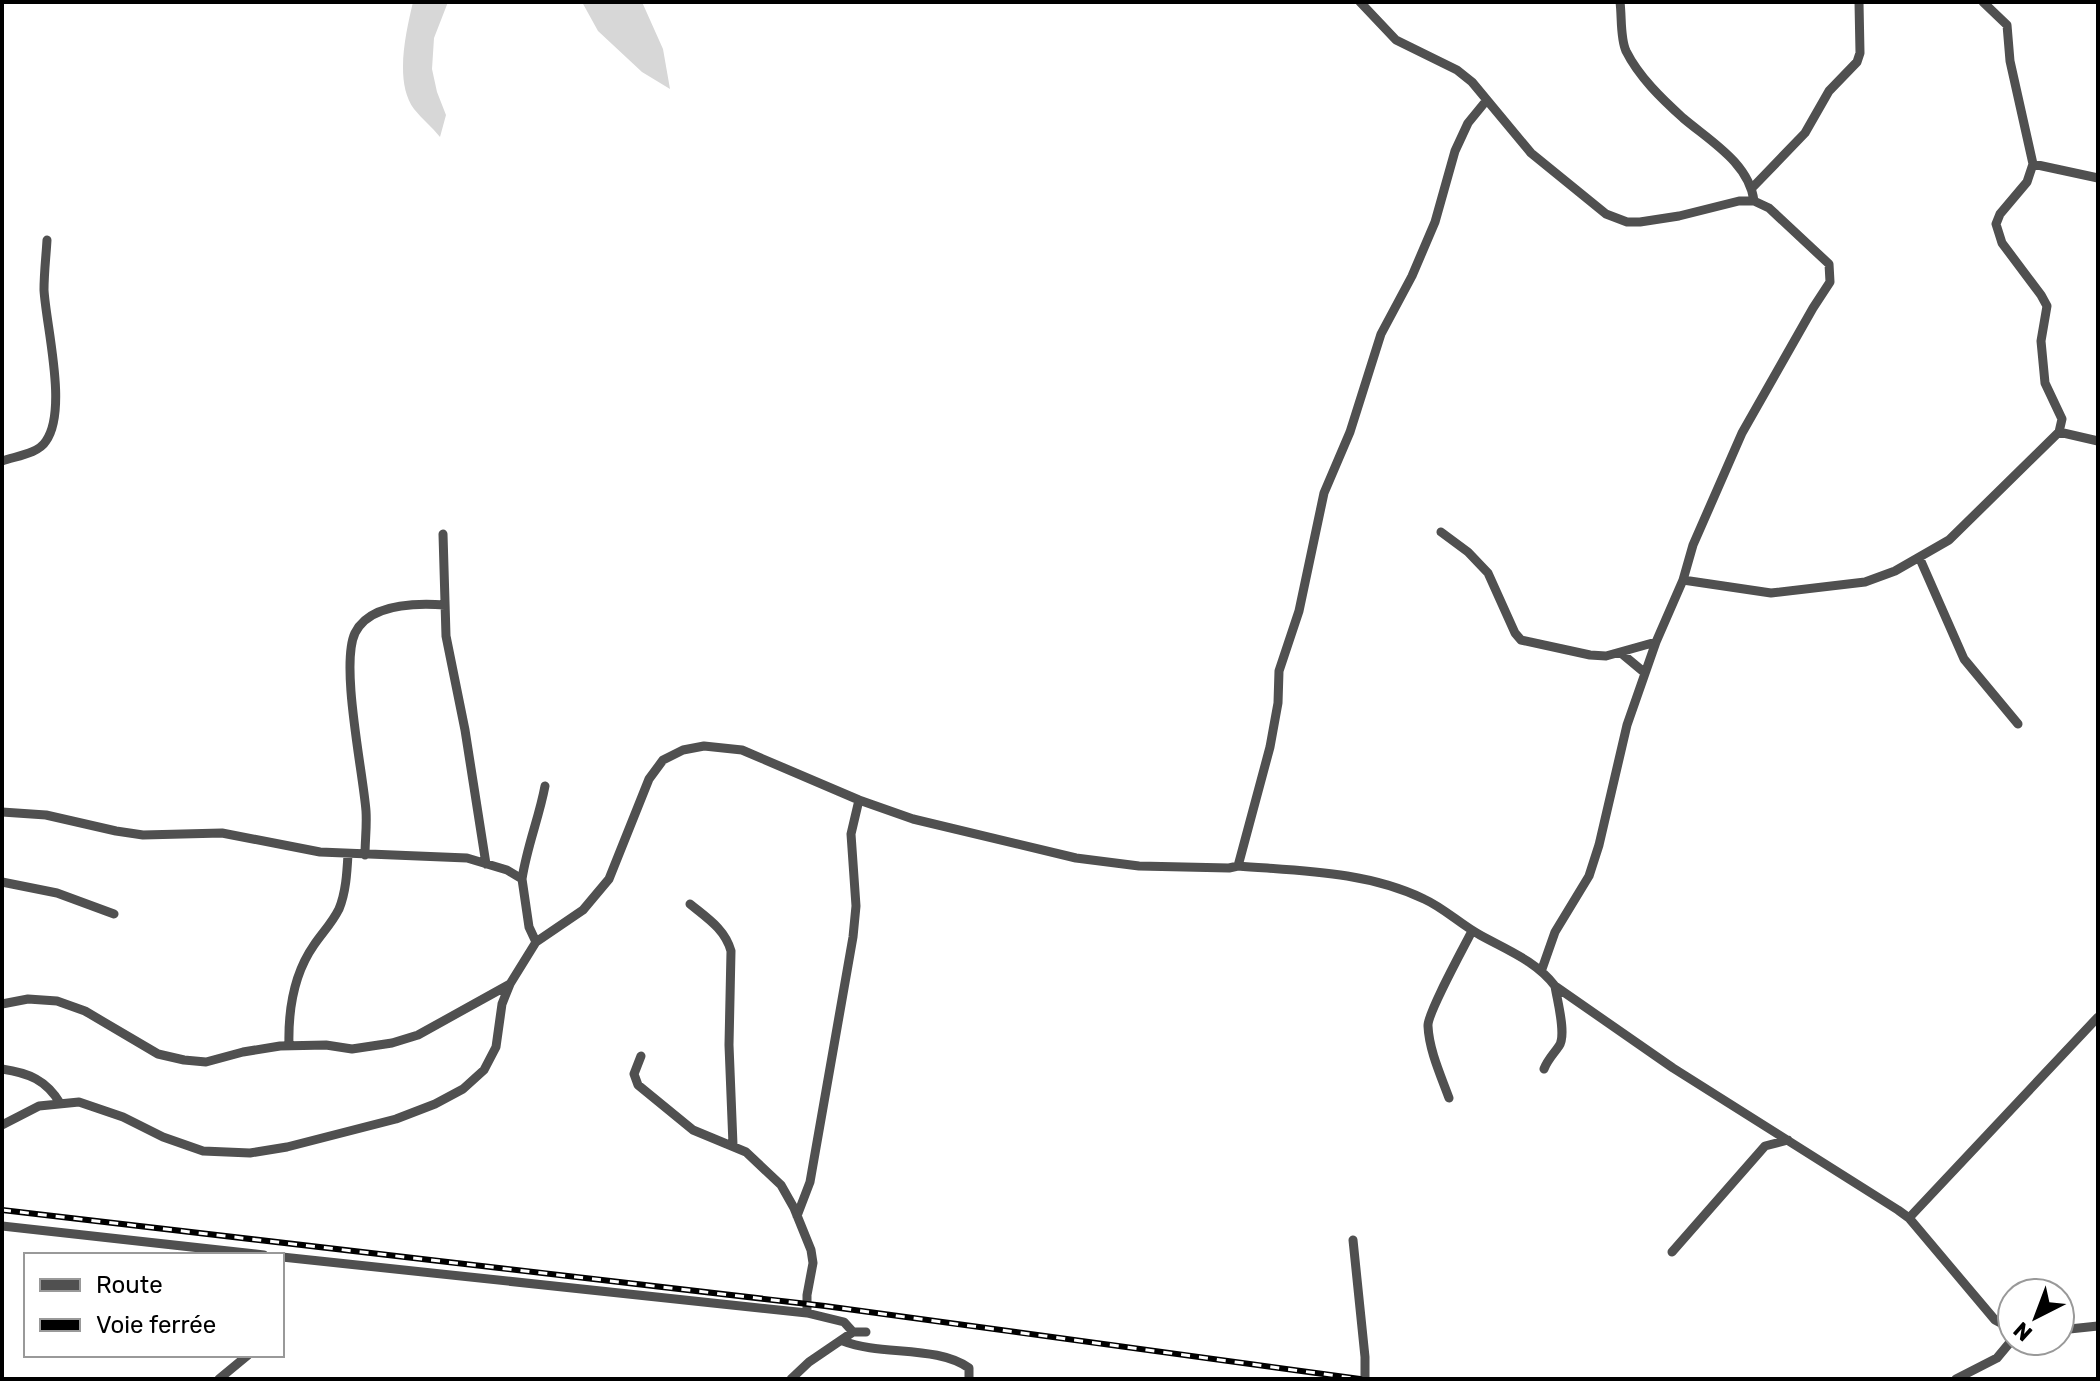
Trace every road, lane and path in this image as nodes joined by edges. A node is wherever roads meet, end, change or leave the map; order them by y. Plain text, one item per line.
1 (1360, 2) edge
2 (1620, 2) edge
3 (1859, 2) edge
4 (1983, 2) edge
5 (1486, 101) junction
6 (2033, 164) junction
7 (2098, 178) edge
8 (1752, 188) junction
9 (1754, 201) junction
10 (47, 240) dead end
11 (2059, 432) junction
12 (2098, 441) edge
13 (2, 461) edge
14 (1441, 532) dead end
15 (443, 534) dead end
16 (1920, 559) junction
17 (1683, 580) junction
18 (445, 605) junction
19 (1656, 642) junction
20 (1621, 653) junction
21 (1645, 673) junction
22 (2018, 724) dead end
23 (545, 786) dead end
24 (859, 800) junction
25 (2, 812) edge
26 (348, 854) junction
27 (365, 855) junction
28 (486, 864) junction
29 (1238, 866) junction
30 (522, 879) junction
31 (2, 882) edge
32 (690, 904) dead end
33 (114, 914) dead end
34 (1472, 931) junction
35 (536, 942) junction
36 (1542, 969) junction
37 (510, 984) junction
38 (1555, 986) junction
39 (2, 1004) edge
40 (2098, 1017) edge
41 (289, 1046) junction
42 (641, 1056) dead end
43 (2, 1069) edge
44 (1544, 1069) dead end
45 (1449, 1098) dead end
46 (60, 1103) junction
47 (1761, 1122) junction
48 (2, 1125) edge
49 (1788, 1140) junction
50 (733, 1145) junction
51 (1765, 1146) junction
52 (797, 1216) junction
53 (1909, 1218) junction
54 (2, 1226) edge
55 (1353, 1240) dead end
56 (190, 1251) edge
57 (1672, 1252) dead end
58 (227, 1253) edge
59 (284, 1257) edge
60 (807, 1313) junction
61 (1996, 1321) edge
62 (2098, 1326) edge
63 (2076, 1328) edge
64 (853, 1332) junction
65 (866, 1332) dead end
66 (843, 1341) junction
67 (246, 1357) edge
68 (1998, 1357) edge
69 (219, 1379) edge
70 (791, 1379) edge
71 (969, 1379) edge
72 (1365, 1379) edge
73 (1956, 1379) edge

1 - 5 street
2 - 8 street
3 - 8 street
4 - 6 street
5 - 9 street
5 - 29 street
6 - 7 street
6 - 11 street
8 - 9 street
9 - 17 street
10 - 13 street
11 - 12 street
11 - 16 street
14 - 20 street
15 - 18 street
16 - 17 street
16 - 22 street
17 - 19 street
18 - 27 street
18 - 28 street
19 - 20 street
19 - 21 street
20 - 21 street
21 - 36 street
23 - 30 street
24 - 29 street
24 - 35 street
24 - 52 street
25 - 26 street
26 - 27 street
26 - 41 street
27 - 28 street
28 - 30 street
29 - 34 street
30 - 35 street
31 - 33 street
32 - 50 street
34 - 36 street
34 - 45 street
35 - 37 street
36 - 38 street
37 - 41 street
37 - 46 street
38 - 44 street
38 - 47 street
39 - 41 street
40 - 53 street
42 - 50 street
43 - 46 street
46 - 48 street
47 - 49 street
47 - 51 street
49 - 51 street
49 - 53 street
50 - 52 street
51 - 57 street
52 - 60 street
53 - 61 street
54 - 56 street
55 - 72 street
56 - 58 street
59 - 60 street
60 - 64 street
62 - 63 street
64 - 65 street
64 - 66 street
66 - 70 street
66 - 71 street
67 - 69 street
68 - 73 street

